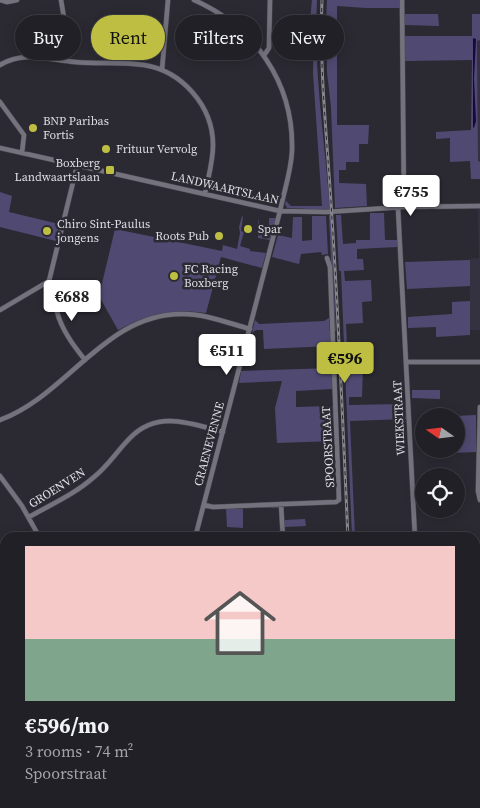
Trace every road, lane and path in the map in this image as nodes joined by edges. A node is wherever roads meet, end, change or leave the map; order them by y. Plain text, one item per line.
1 (0, 0) edge
2 (17, 0) edge
3 (61, 0) edge
4 (168, 0) edge
5 (194, 0) edge
6 (270, 0) edge
7 (402, 0) edge
8 (264, 54) junction
9 (65, 61) junction
10 (0, 65) edge
11 (162, 70) junction
12 (0, 102) edge
13 (0, 148) edge
14 (22, 153) junction
15 (77, 166) junction
16 (205, 194) junction
17 (480, 206) edge
18 (401, 207) junction
19 (280, 212) junction
20 (327, 258) dead end
21 (49, 281) junction
22 (0, 310) edge
23 (250, 329) junction
24 (85, 360) junction
25 (407, 362) junction
26 (480, 362) edge
27 (480, 407) edge
28 (0, 420) edge
29 (223, 432) junction
30 (0, 476) edge
31 (480, 500) edge
32 (281, 504) junction
33 (204, 505) junction
34 (29, 517) junction
35 (37, 532) edge
36 (197, 532) edge
37 (283, 532) edge
38 (415, 532) edge

1 - 2 street
3 - 9 street
4 - 11 street
5 - 8 street, CRAENEVENNE
6 - 8 street
7 - 18 street, WIEKSTRAAT
8 - 19 street, CRAENEVENNE
9 - 10 street
9 - 11 street
11 - 16 street
12 - 14 street
13 - 14 street, LANDWAARTSLAAN
14 - 15 street, LANDWAARTSLAAN
15 - 16 street, LANDWAARTSLAAN
15 - 21 street
16 - 19 street, LANDWAARTSLAAN
17 - 18 street, LANDWAARTSLAAN
18 - 19 street, LANDWAARTSLAAN
18 - 25 street, WIEKSTRAAT
19 - 23 street, CRAENEVENNE
20 - 32 street, SPOORSTRAAT
21 - 22 street
21 - 24 street
23 - 24 street
23 - 29 street, CRAENEVENNE
24 - 28 street
25 - 26 street
25 - 38 street, WIEKSTRAAT
27 - 31 street
29 - 33 street, CRAENEVENNE
29 - 34 street, GROENVEN
30 - 34 street
32 - 33 street, SPOORSTRAAT
32 - 37 street
33 - 36 street, CRAENEVENNE
34 - 35 street

